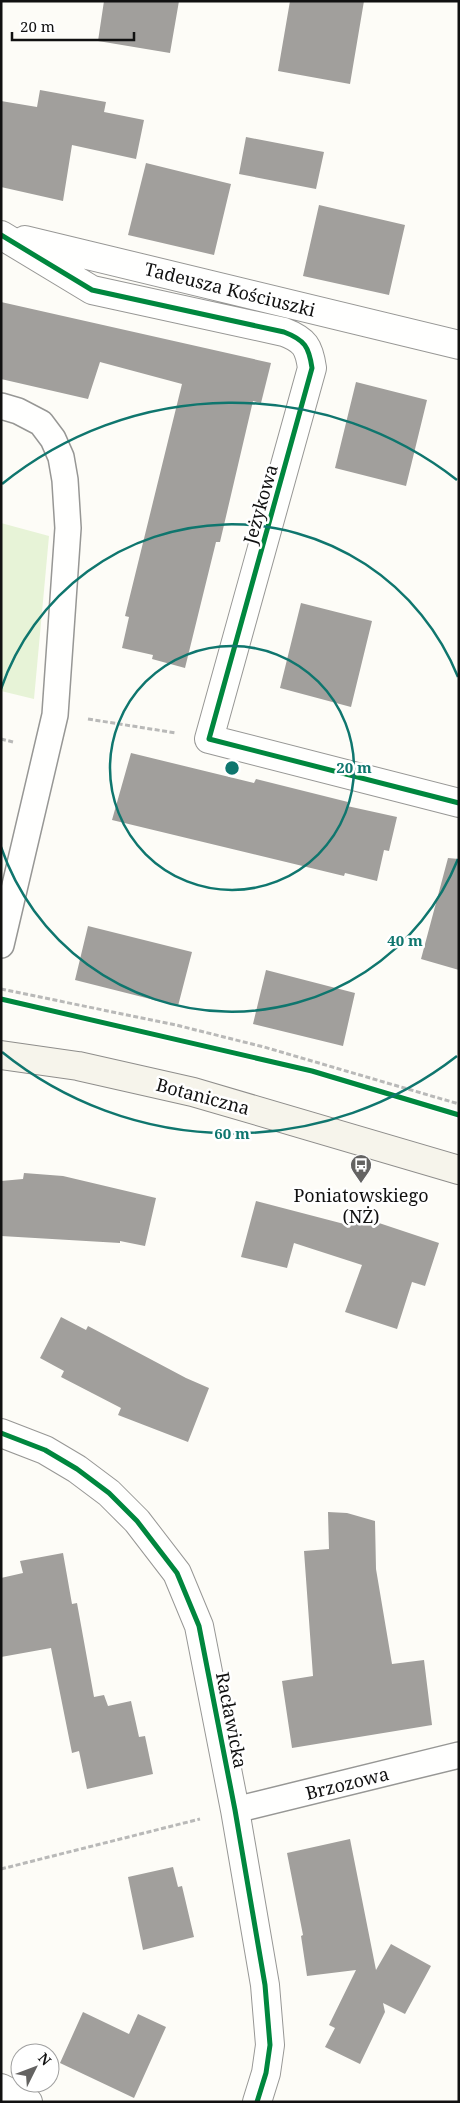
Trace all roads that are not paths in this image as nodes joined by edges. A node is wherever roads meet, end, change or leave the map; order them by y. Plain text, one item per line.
1 (1, 235) edge
2 (459, 345) edge
3 (1, 406) edge
4 (459, 803) edge
5 (1, 945) edge
6 (1, 1055) edge
7 (459, 1170) edge
8 (1, 1433) edge
9 (459, 1755) edge
10 (235, 1810) junction
11 (1, 2088) edge
12 (28, 2102) edge
13 (257, 2102) edge

1 - 2 street, Tadeusza Kościuszki
1 - 4 street, Jeżykowa
3 - 5 lane
6 - 7 main road, Botaniczna
8 - 10 street, Racławicka
9 - 10 lane, Brzozowa
10 - 13 street, Racławicka
11 - 12 street

